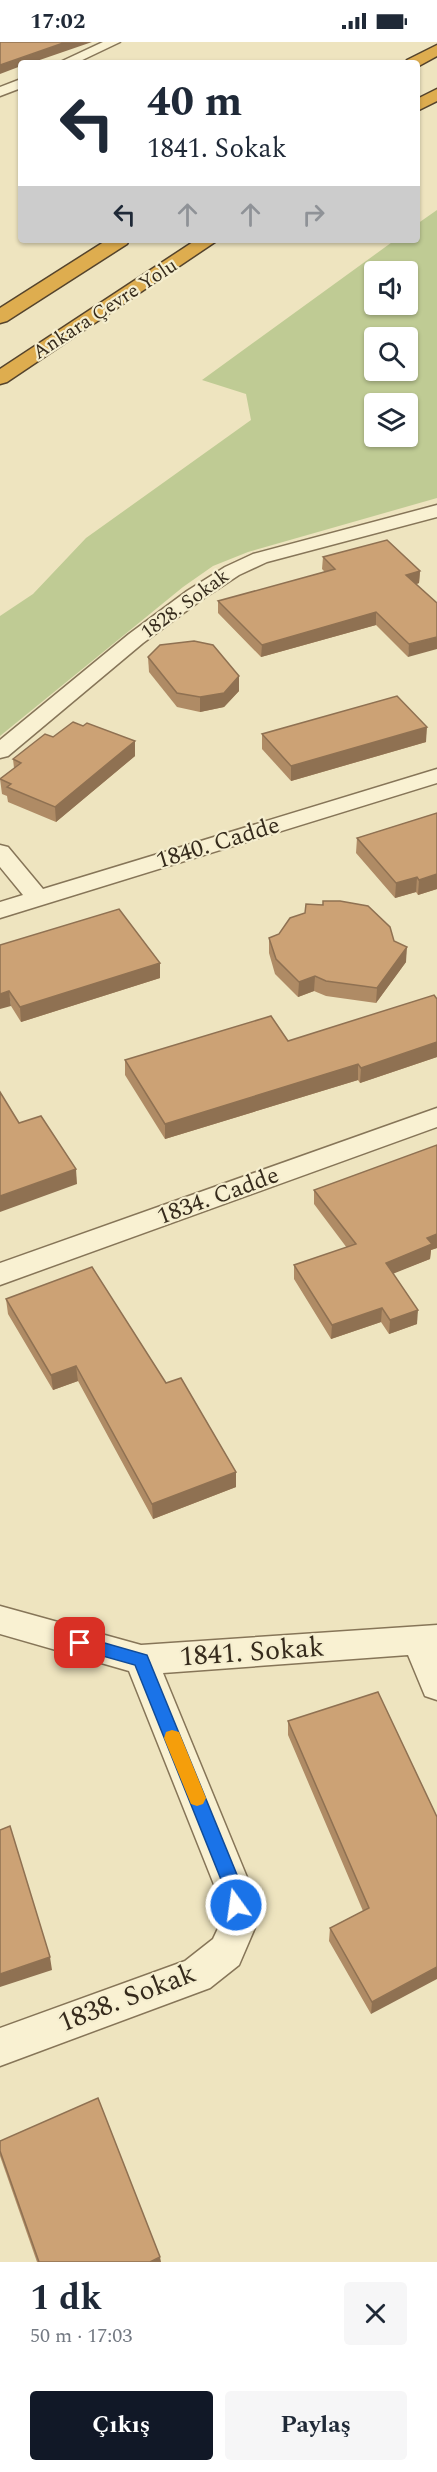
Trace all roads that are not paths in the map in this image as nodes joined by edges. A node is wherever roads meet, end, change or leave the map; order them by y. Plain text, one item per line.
1 (114, 42) edge
2 (437, 50) edge
3 (72, 60) edge
4 (419, 60) edge
5 (18, 84) edge
6 (0, 92) edge
7 (437, 94) edge
8 (420, 104) edge
9 (115, 243) edge
10 (204, 243) edge
11 (0, 317) edge
12 (0, 378) edge
13 (428, 519) edge
14 (0, 750) edge
15 (437, 776) edge
16 (0, 852) edge
17 (38, 898) junction
18 (0, 910) edge
19 (437, 1117) edge
20 (0, 1274) edge
21 (0, 1620) edge
22 (428, 1640) edge
23 (141, 1660) junction
24 (437, 1685) edge
25 (0, 2047) edge

1 - 3 street
2 - 4 highway
5 - 6 street
7 - 8 highway
9 - 11 highway
10 - 12 highway, Ankara Çevre Yolu
13 - 14 street, 1828. Sokak
15 - 17 street, 1840. Cadde
16 - 17 street
17 - 18 street, 1840. Cadde
19 - 20 street, 1834. Cadde
21 - 23 street, 1841. Sokak
22 - 23 street, 1841. Sokak
22 - 24 street
23 - 25 street, 1838. Sokak

